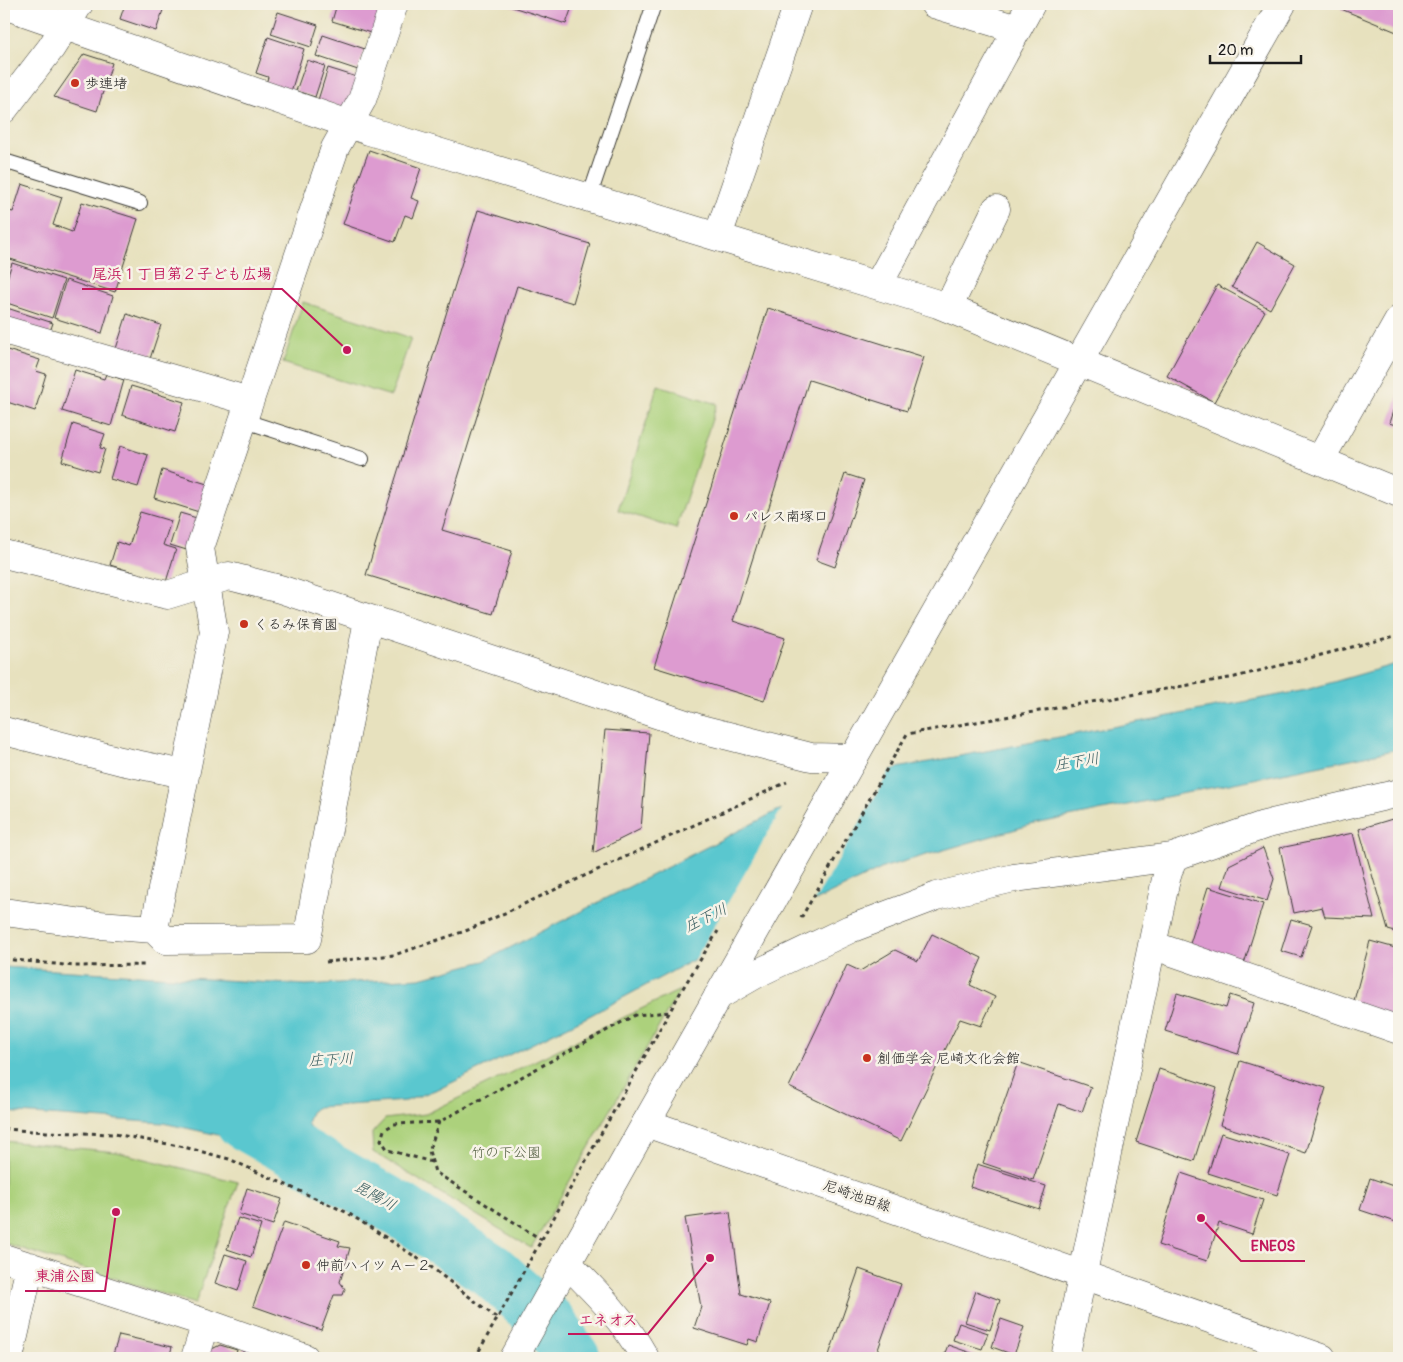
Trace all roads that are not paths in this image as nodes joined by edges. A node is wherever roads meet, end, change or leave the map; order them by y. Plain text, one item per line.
1 (79, 4) edge
2 (394, 4) edge
3 (654, 4) edge
4 (798, 4) edge
5 (934, 4) edge
6 (1031, 4) edge
7 (1282, 4) edge
8 (14, 7) edge
9 (64, 27) junction
10 (1018, 30) junction
11 (4, 109) edge
12 (349, 125) junction
13 (4, 161) edge
14 (589, 198) junction
15 (140, 203) dead end
16 (996, 209) dead end
17 (718, 236) junction
18 (878, 285) junction
19 (948, 308) junction
20 (1399, 320) edge
21 (4, 330) edge
22 (1080, 362) junction
23 (246, 411) junction
24 (362, 459) dead end
25 (1320, 460) junction
26 (1399, 493) edge
27 (4, 554) edge
28 (206, 584) junction
29 (368, 620) junction
30 (4, 731) edge
31 (851, 762) junction
32 (184, 774) junction
33 (1399, 793) edge
34 (1173, 858) junction
35 (4, 912) edge
36 (154, 929) junction
37 (1152, 945) junction
38 (718, 996) junction
39 (1399, 1030) edge
40 (646, 1123) junction
41 (4, 1258) edge
42 (30, 1266) junction
43 (562, 1272) junction
44 (1084, 1275) junction
45 (206, 1322) junction
46 (519, 1350) edge
47 (9, 1358) edge
48 (195, 1358) edge
49 (305, 1358) edge
50 (645, 1358) edge
51 (1066, 1358) edge
52 (1322, 1358) edge

1 - 9 street
2 - 12 street
3 - 14 lane
4 - 17 street
5 - 10 street
6 - 10 street
7 - 22 street
8 - 9 street
9 - 11 street
9 - 12 street
10 - 18 street
12 - 14 street
12 - 23 street
13 - 15 lane
14 - 17 street
16 - 19 street
17 - 18 street
18 - 19 street
19 - 22 street
20 - 25 street
21 - 23 street
22 - 25 street
22 - 31 street
23 - 24 lane
23 - 28 street
25 - 26 street
27 - 28 street
28 - 29 street
28 - 32 street
29 - 31 street
29 - 36 street
30 - 32 street
31 - 38 street
32 - 36 street
33 - 34 street
34 - 37 street
34 - 38 street
35 - 36 street
37 - 39 street
37 - 44 street
38 - 40 street
40 - 43 street
40 - 44 street, 尼崎池田線
41 - 42 street
42 - 45 street
42 - 47 street
43 - 46 street
43 - 50 street
44 - 51 street
44 - 52 street, 尼崎池田線
45 - 48 street
45 - 49 street

